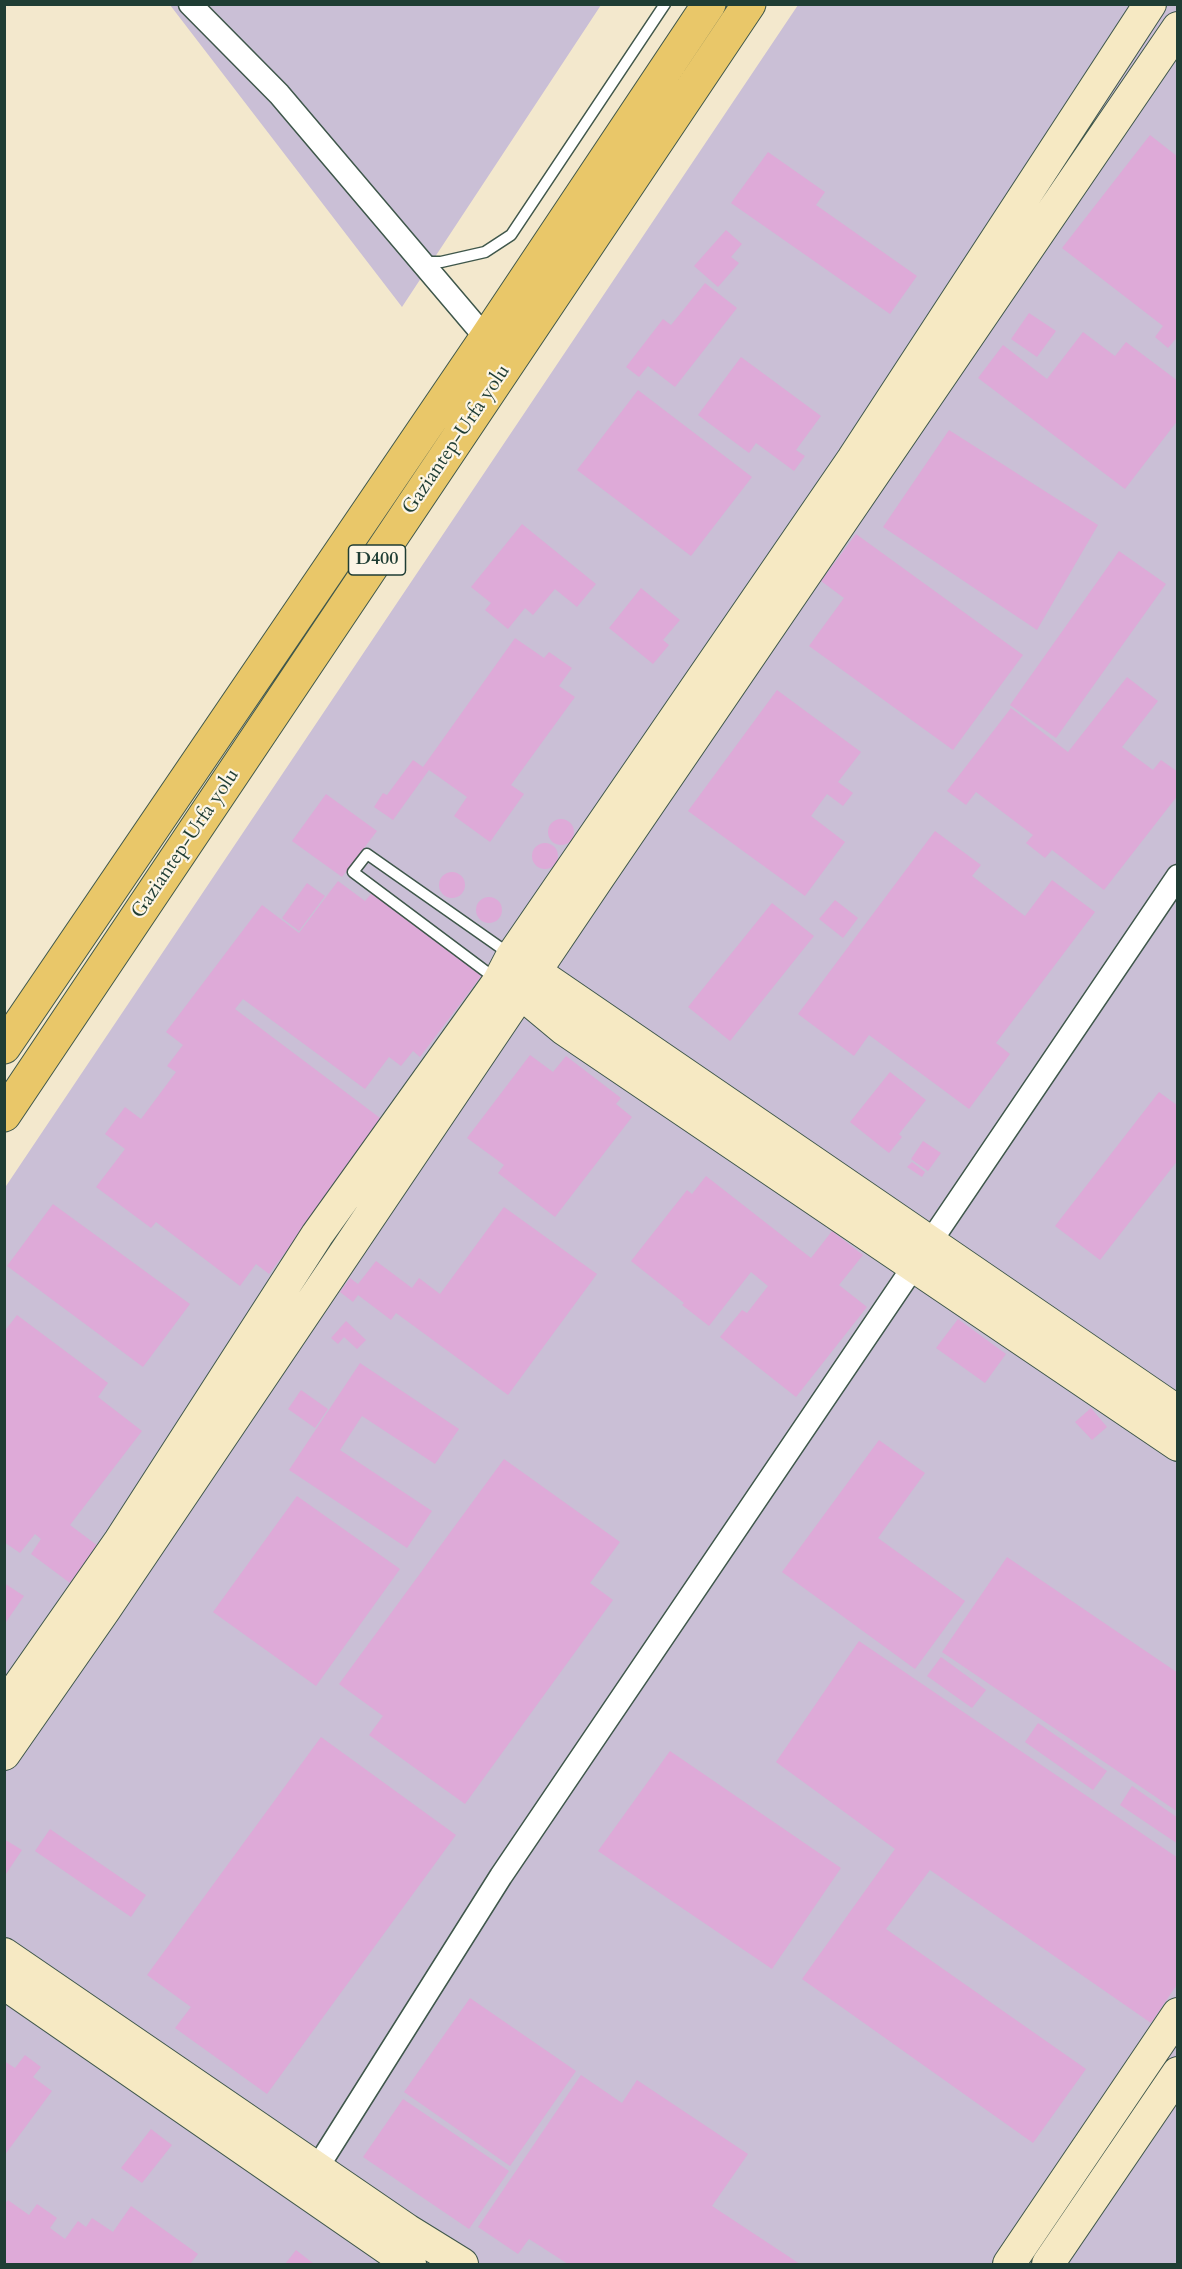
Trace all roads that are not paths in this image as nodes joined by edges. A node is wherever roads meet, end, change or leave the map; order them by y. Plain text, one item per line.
1 (190, 4) edge
2 (665, 4) edge
3 (709, 4) edge
4 (748, 4) edge
5 (1150, 4) edge
6 (1178, 28) edge
7 (420, 262) junction
8 (486, 338) junction
9 (1178, 876) edge
10 (517, 976) junction
11 (4, 1047) edge
12 (4, 1115) edge
13 (921, 1254) junction
14 (1178, 1412) edge
15 (1178, 1445) edge
16 (4, 1707) edge
17 (4, 1754) edge
18 (4, 1954) edge
19 (4, 1983) edge
20 (1178, 2014) edge
21 (1178, 2073) edge
22 (308, 2178) junction
23 (410, 2265) edge
24 (462, 2265) edge
25 (1009, 2265) edge
26 (1048, 2265) edge

1 - 7 street
2 - 7 lane
3 - 8 highway, Gaziantep-Urfa yolu / D400
4 - 12 highway, Gaziantep-Urfa yolu / D400
5 - 10 street
6 - 10 street
7 - 8 street
8 - 11 highway, Gaziantep-Urfa yolu / D400
9 - 13 street
10 - 10 lane
10 - 13 street
10 - 16 street
10 - 17 street
13 - 14 street
13 - 15 street
13 - 22 street
18 - 22 street
19 - 22 street
20 - 25 street
21 - 26 street
22 - 23 street
22 - 24 street

